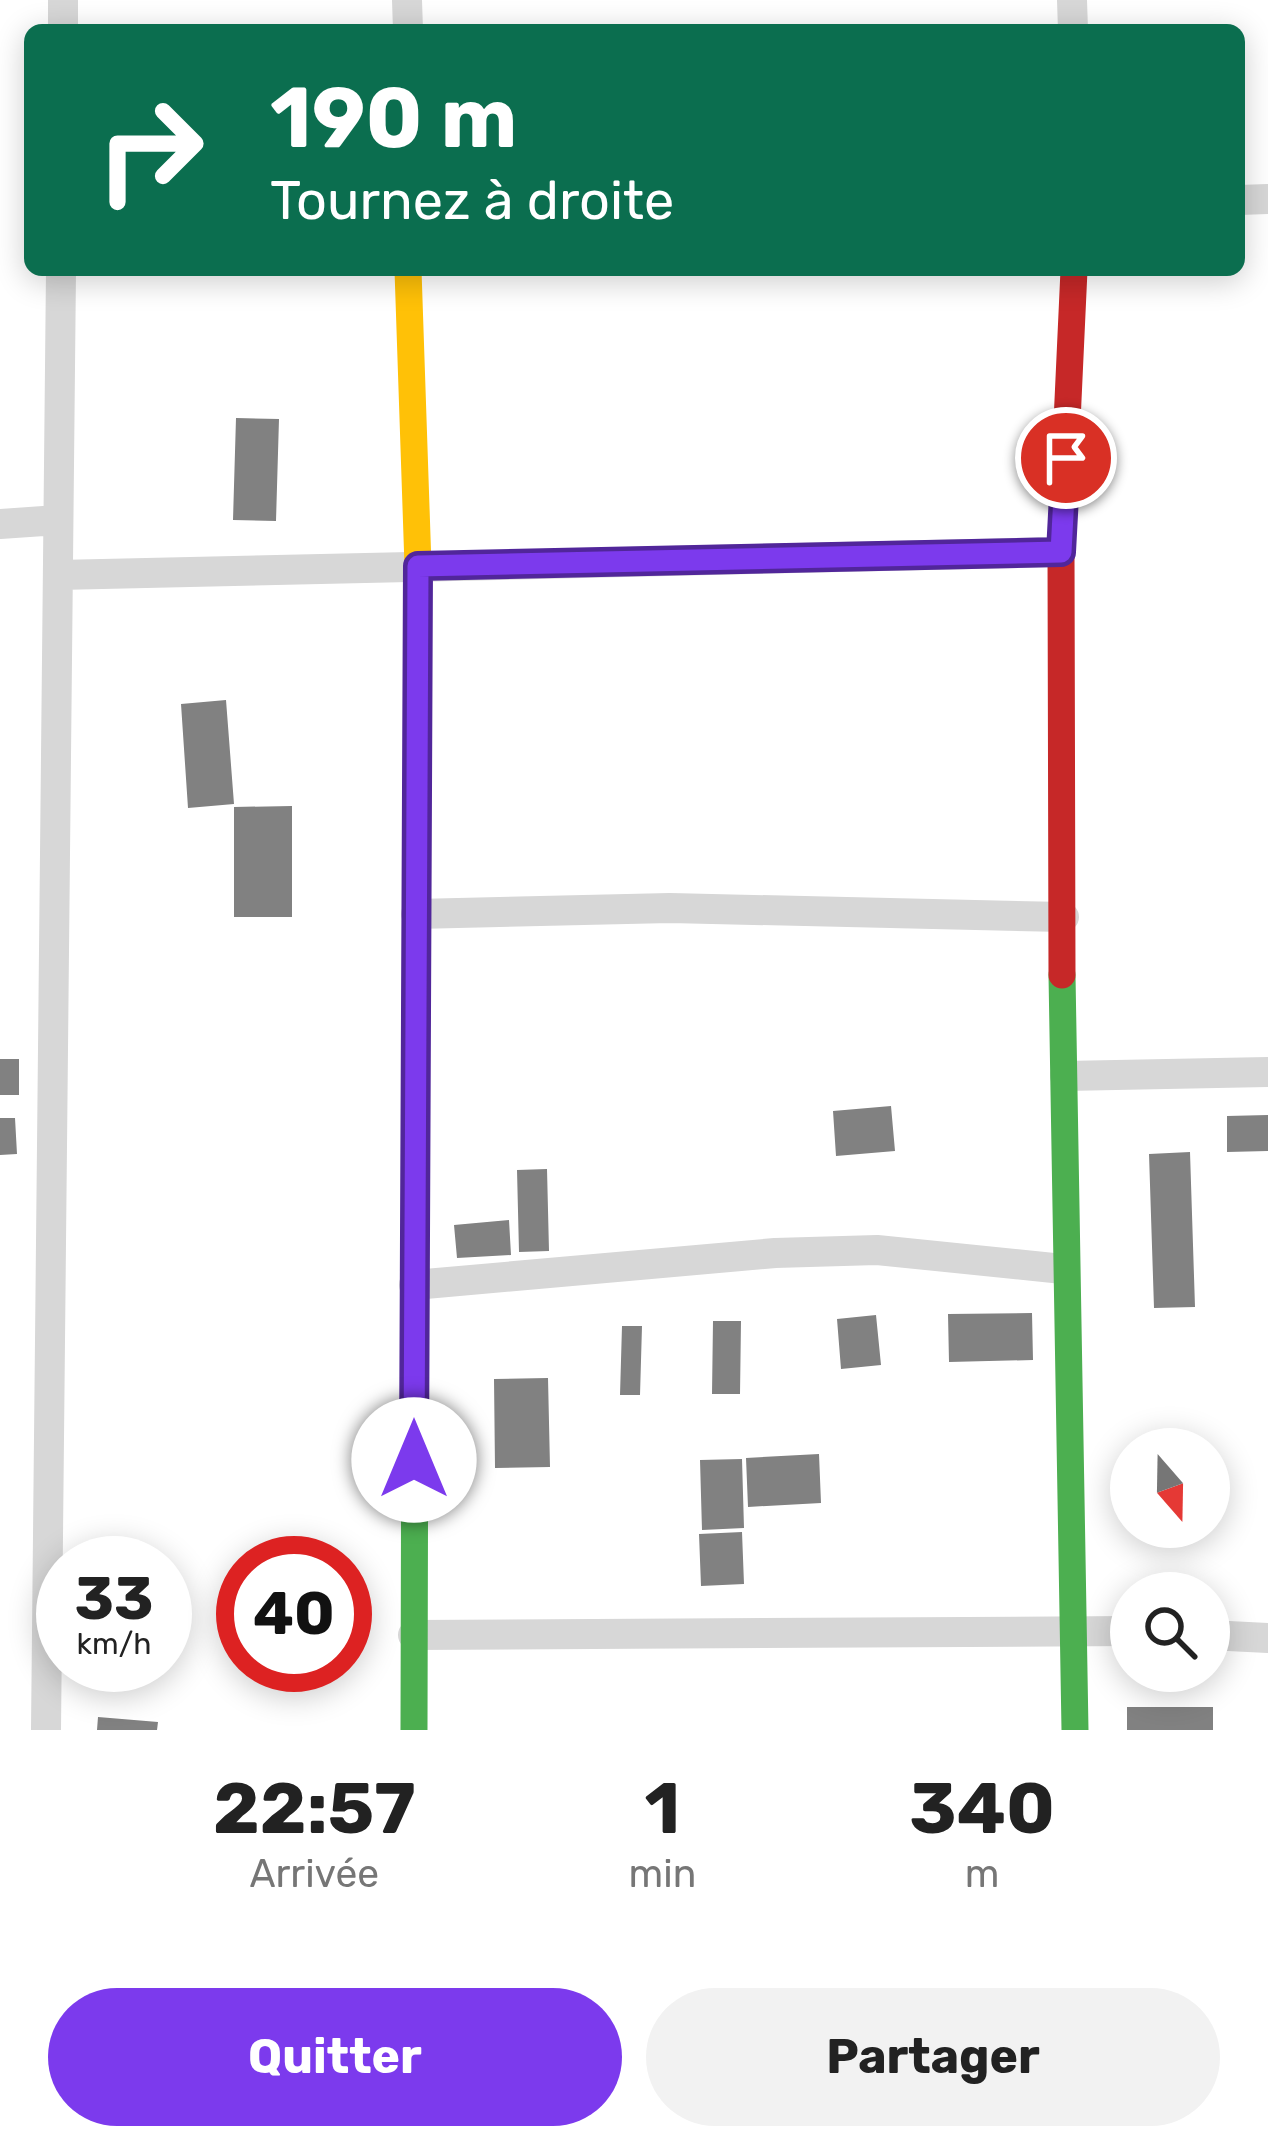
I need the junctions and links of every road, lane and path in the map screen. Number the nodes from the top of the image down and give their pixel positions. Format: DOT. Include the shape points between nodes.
graph roads {
  1 [pos="61,276"];
  2 [pos="408,276"];
  3 [pos="1074,276"];
  4 [pos="58,520"];
  5 [pos="0,524"];
  6 [pos="1061,552"];
  7 [pos="418,566"];
  8 [pos="58,575"];
  9 [pos="416,914"];
  10 [pos="1064,916"];
  11 [pos="1268,1072"];
  12 [pos="1065,1076"];
  13 [pos="1063,1269"];
  14 [pos="414,1285"];
  15 [pos="1075,1628"];
  16 [pos="1110,1630"];
  17 [pos="413,1635"];
  18 [pos="1230,1636"];
  19 [pos="1268,1638"];
  20 [pos="46,1730"];
  21 [pos="414,1730"];
  22 [pos="1075,1730"];
  1 -- 4 [label="street"];
  2 -- 7 [label="street"];
  3 -- 6 [label="street"];
  4 -- 5 [label="street"];
  4 -- 8 [label="street"];
  6 -- 7 [label="street"];
  6 -- 10 [label="street"];
  7 -- 8 [label="street"];
  7 -- 9 [label="street"];
  8 -- 20 [label="street"];
  9 -- 10 [label="street" via="670,908"];
  9 -- 14 [label="street"];
  10 -- 12 [label="street"];
  11 -- 12 [label="street"];
  12 -- 13 [label="street"];
  13 -- 14 [label="street" via="877,1250"];
  13 -- 15 [label="street"];
  14 -- 17 [label="street"];
  15 -- 16 [label="street"];
  15 -- 17 [label="street"];
  15 -- 22 [label="street"];
  17 -- 21 [label="street"];
  18 -- 19 [label="street"];
}
